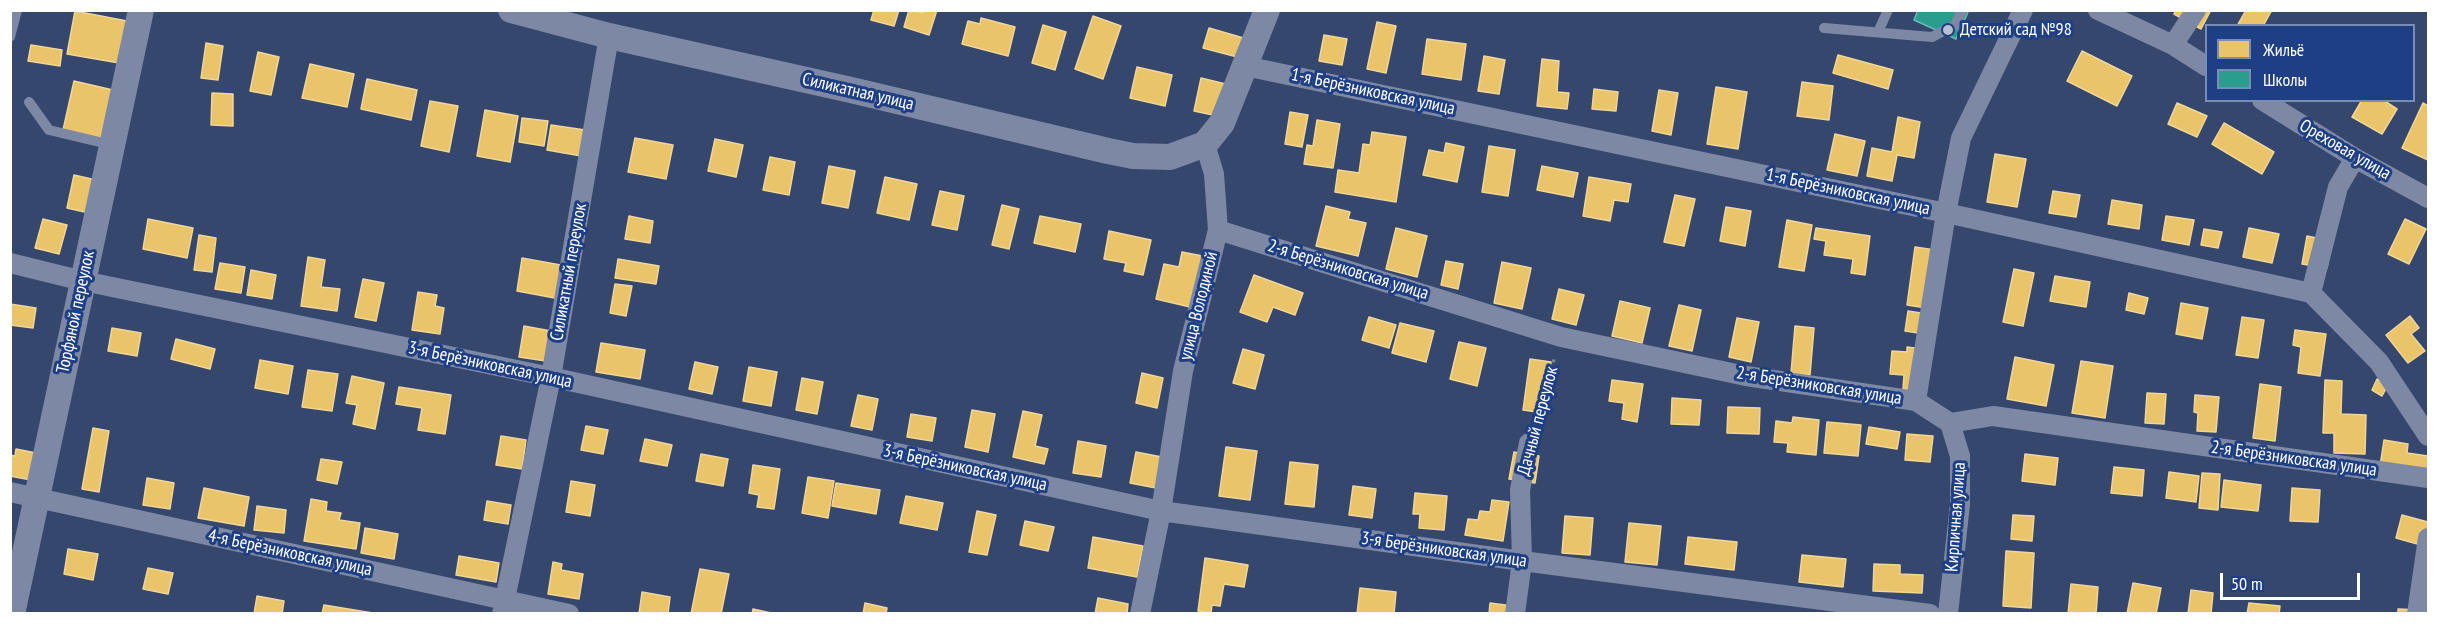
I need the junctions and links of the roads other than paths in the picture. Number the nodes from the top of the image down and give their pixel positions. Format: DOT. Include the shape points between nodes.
graph roads {
  1 [pos="17,10"];
  2 [pos="141,10"];
  3 [pos="511,10"];
  4 [pos="1267,10"];
  5 [pos="1888,10"];
  6 [pos="1962,10"];
  7 [pos="2024,10"];
  8 [pos="2098,10"];
  9 [pos="2196,10"];
  10 [pos="1824,28"];
  11 [pos="1878,32"];
  12 [pos="609,36"];
  13 [pos="10,37"];
  14 [pos="2173,45"];
  15 [pos="2205,65"];
  16 [pos="1245,66"];
  17 [pos="29,102"];
  18 [pos="2265,102"];
  19 [pos="1204,144"];
  20 [pos="112,145"];
  21 [pos="2355,158"];
  22 [pos="2428,198"];
  23 [pos="1946,213"];
  24 [pos="1218,230"];
  25 [pos="10,263"];
  26 [pos="83,281"];
  27 [pos="2311,293"];
  28 [pos="551,377"];
  29 [pos="1916,401"];
  30 [pos="1950,423"];
  31 [pos="2428,436"];
  32 [pos="1529,443"];
  33 [pos="2428,478"];
  34 [pos="10,492"];
  35 [pos="37,498"];
  36 [pos="1161,511"];
  37 [pos="2428,538"];
  38 [pos="1522,561"];
  39 [pos="504,607"];
  40 [pos="12,614"];
  41 [pos="569,614"];
  42 [pos="1140,614"];
  43 [pos="1515,614"];
  44 [pos="1930,614"];
  45 [pos="1948,614"];
  46 [pos="2417,614"];
  1 -- 13 [label="lane"];
  2 -- 20 [label="street, Торфяной переулок"];
  3 -- 12 [label="street, Силикатная улица"];
  4 -- 16 [label="street"];
  5 -- 11 [label="lane"];
  6 -- 11 [label="lane" via="1955,25 1932,37"];
  7 -- 23 [label="street" via="1962,138"];
  8 -- 14 [label="street"];
  9 -- 14 [label="street"];
  10 -- 11 [label="lane"];
  12 -- 19 [label="street, Силикатная улица" via="1133,156 1170,157"];
  12 -- 28 [label="street, Силикатный переулок"];
  14 -- 15 [label="street"];
  16 -- 19 [label="street" via="1222,123"];
  16 -- 23 [label="street, 1-я Берёзниковская улица"];
  17 -- 20 [label="lane" via="49,130"];
  18 -- 21 [label="street, Ореховая улица"];
  19 -- 24 [label="street, улица Володиной" via="1214,174"];
  20 -- 26 [label="street, Торфяной переулок"];
  21 -- 22 [label="street, Ореховая улица"];
  21 -- 27 [label="street" via="2338,187"];
  23 -- 27 [label="street, 1-я Берёзниковская улица"];
  23 -- 29 [label="street"];
  24 -- 29 [label="street, 2-я Берёзниковская улица" via="1561,337 1746,376"];
  24 -- 36 [label="street, улица Володиной" via="1183,371"];
  25 -- 26 [label="street, 3-я Берёзниковская улица"];
  26 -- 28 [label="street, 3-я Берёзниковская улица"];
  26 -- 35 [label="street, Торфяной переулок"];
  27 -- 31 [label="street" via="2379,362"];
  28 -- 36 [label="street, 3-я Берёзниковская улица"];
  28 -- 39 [label="street, Силикатный переулок"];
  29 -- 30 [label="street, 2-я Берёзниковская улица"];
  30 -- 33 [label="street, 2-я Берёзниковская улица" via="1993,416"];
  30 -- 45 [label="street, Кирпичная улица" via="1960,456 1960,504"];
  32 -- 38 [label="street, Дачный переулок" via="1520,490"];
  34 -- 35 [label="street, 4-я Берёзниковская улица"];
  35 -- 39 [label="street, 4-я Берёзниковская улица"];
  35 -- 40 [label="street, Торфяной переулок"];
  36 -- 38 [label="street, 3-я Берёзниковская улица"];
  36 -- 42 [label="street, улица Володиной"];
  37 -- 46 [label="street"];
  38 -- 43 [label="street, Дачный переулок"];
  38 -- 44 [label="street, 3-я Берёзниковская улица"];
  39 -- 41 [label="street, 4-я Берёзниковская улица"];
}
